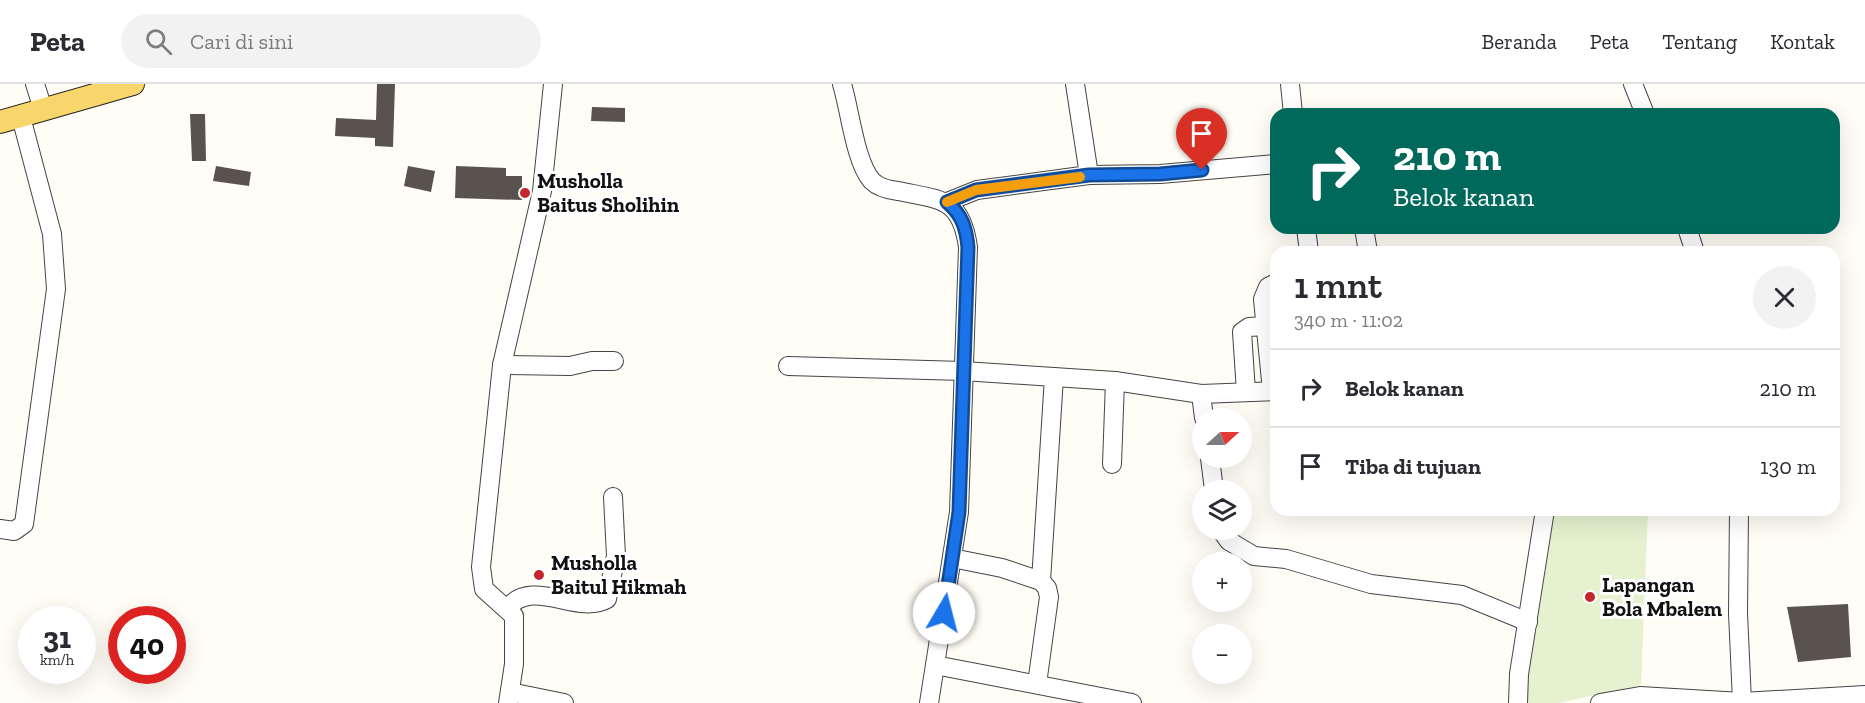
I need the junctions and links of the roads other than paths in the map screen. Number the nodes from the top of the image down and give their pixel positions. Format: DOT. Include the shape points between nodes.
graph roads {
  1 [pos="35,84"];
  2 [pos="132,84"];
  3 [pos="553,84"];
  4 [pos="842,84"];
  5 [pos="1075,84"];
  6 [pos="1290,84"];
  7 [pos="1633,84"];
  8 [pos="1292,108"];
  9 [pos="1643,108"];
  10 [pos="43,109"];
  11 [pos="10,119"];
  12 [pos="1270,165"];
  13 [pos="1089,175"];
  14 [pos="947,202"];
  15 [pos="1270,286"];
  16 [pos="1265,326"];
  17 [pos="614,361"];
  18 [pos="1270,362"];
  19 [pos="502,365"];
  20 [pos="788,366"];
  21 [pos="963,371"];
  22 [pos="1054,377"];
  23 [pos="1115,381"];
  24 [pos="1270,391"];
  25 [pos="1246,392"];
  26 [pos="1201,394"];
  27 [pos="1203,408"];
  28 [pos="1112,464"];
  29 [pos="613,497"];
  30 [pos="1544,516"];
  31 [pos="1739,516"];
  32 [pos="0,529"];
  33 [pos="1228,540"];
  34 [pos="952,558"];
  35 [pos="1041,581"];
  36 [pos="507,609"];
  37 [pos="1527,622"];
  38 [pos="934,665"];
  39 [pos="1037,684"];
  40 [pos="1865,695"];
  41 [pos="509,697"];
  42 [pos="1834,700"];
  43 [pos="1111,701"];
  44 [pos="1742,702"];
  45 [pos="564,703"];
  46 [pos="929,703"];
  47 [pos="1132,703"];
  48 [pos="1518,703"];
  49 [pos="1600,703"];
  1 -- 10 [label="street"];
  2 -- 10 [label="main road"];
  3 -- 19 [label="street" via="542,191"];
  4 -- 14 [label="street" via="863,167 874,183 888,190"];
  5 -- 13 [label="street"];
  6 -- 8 [label="street"];
  7 -- 9 [label="street"];
  10 -- 11 [label="main road"];
  11 -- 32 [label="street" via="52,234 56,289 24,524 14,531"];
  12 -- 13 [label="street" via="1160,174"];
  13 -- 14 [label="street" via="976,190"];
  14 -- 21 [label="street" via="960,214 968,247"];
  15 -- 16 [label="street" via="1264,292"];
  16 -- 18 [label="street"];
  16 -- 25 [label="street" via="1249,327 1242,332"];
  17 -- 19 [label="street" via="570,366"];
  19 -- 36 [label="street" via="481,567 484,589"];
  20 -- 21 [label="street"];
  21 -- 22 [label="street"];
  21 -- 34 [label="street" via="959,512"];
  22 -- 23 [label="street"];
  22 -- 35 [label="street"];
  23 -- 26 [label="street"];
  23 -- 28 [label="street"];
  24 -- 25 [label="street"];
  25 -- 26 [label="street"];
  26 -- 27 [label="street"];
  29 -- 36 [label="street" via="616,556 607,599 593,604 551,596 521,597"];
  30 -- 37 [label="street"];
  31 -- 44 [label="street"];
  33 -- 37 [label="street" via="1254,556 1286,559 1371,584 1462,595"];
  34 -- 35 [label="street"];
  34 -- 38 [label="street"];
  35 -- 39 [label="street" via="1049,597"];
  36 -- 41 [label="street" via="514,616 516,629"];
  37 -- 48 [label="street"];
  38 -- 39 [label="street"];
  38 -- 46 [label="street"];
  39 -- 43 [label="street"];
  40 -- 42 [label="street"];
  41 -- 45 [label="street"];
  42 -- 44 [label="street"];
  43 -- 47 [label="street"];
  44 -- 49 [label="street" via="1658,696"];
}
